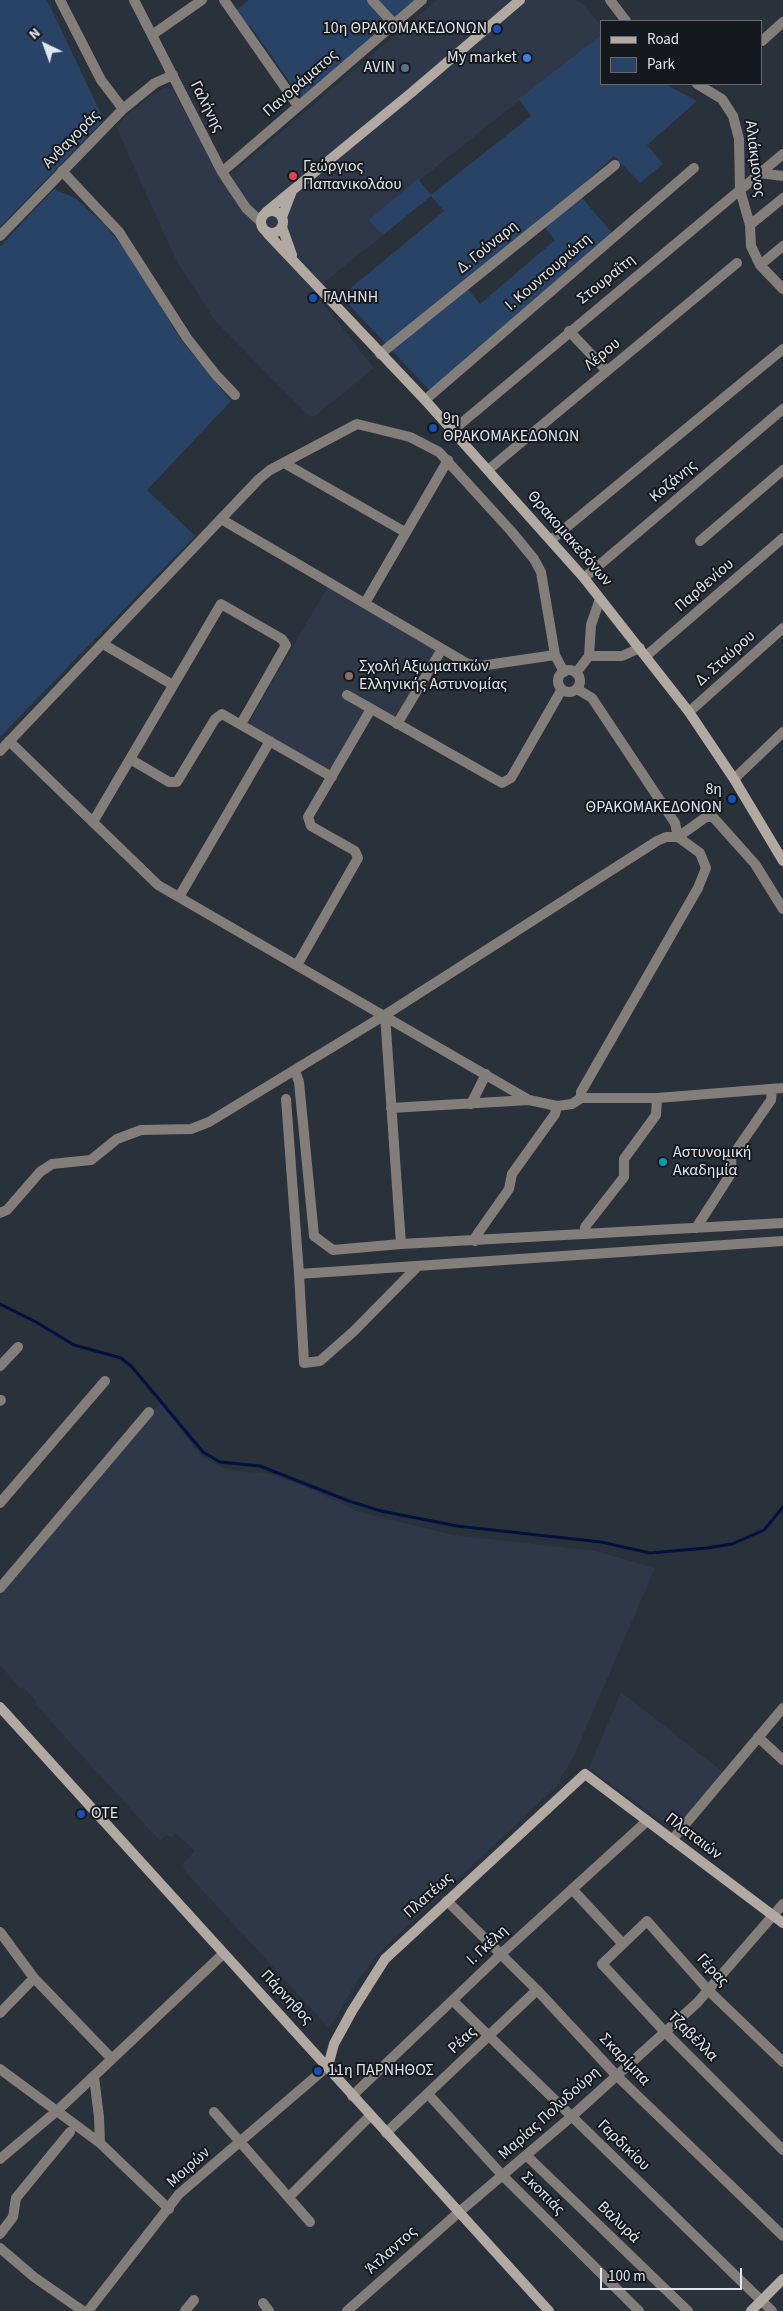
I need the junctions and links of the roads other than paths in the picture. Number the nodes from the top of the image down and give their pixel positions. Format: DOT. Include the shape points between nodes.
graph roads {
  1 [pos="60,0"];
  2 [pos="134,0"];
  3 [pos="202,0"];
  4 [pos="224,0"];
  5 [pos="372,0"];
  6 [pos="422,0"];
  7 [pos="520,0"];
  8 [pos="610,0"];
  9 [pos="625,20"];
  10 [pos="783,22"];
  11 [pos="394,24"];
  12 [pos="152,35"];
  13 [pos="763,40"];
  14 [pos="173,74"];
  15 [pos="706,86"];
  16 [pos="298,106"];
  17 [pos="123,109"];
  18 [pos="783,154"];
  19 [pos="615,165"];
  20 [pos="694,168"];
  21 [pos="62,171"];
  22 [pos="222,172"];
  23 [pos="760,173"];
  24 [pos="783,176"];
  25 [pos="292,190"];
  26 [pos="740,190"];
  27 [pos="783,198"];
  28 [pos="263,217"];
  29 [pos="282,222"];
  30 [pos="750,225"];
  31 [pos="267,233"];
  32 [pos="0,236"];
  33 [pos="783,246"];
  34 [pos="737,263"];
  35 [pos="298,264"];
  36 [pos="760,265"];
  37 [pos="783,289"];
  38 [pos="569,331"];
  39 [pos="783,350"];
  40 [pos="380,354"];
  41 [pos="606,371"];
  42 [pos="235,394"];
  43 [pos="424,400"];
  44 [pos="783,409"];
  45 [pos="452,431"];
  46 [pos="448,460"];
  47 [pos="284,463"];
  48 [pos="488,470"];
  49 [pos="783,470"];
  50 [pos="221,519"];
  51 [pos="405,532"];
  52 [pos="783,538"];
  53 [pos="551,540"];
  54 [pos="700,541"];
  55 [pos="584,578"];
  56 [pos="600,598"];
  57 [pos="365,603"];
  58 [pos="783,628"];
  59 [pos="103,644"];
  60 [pos="442,649"];
  61 [pos="643,652"];
  62 [pos="554,655"];
  63 [pos="588,656"];
  64 [pos="564,672"];
  65 [pos="576,673"];
  66 [pos="173,685"];
  67 [pos="577,689"];
  68 [pos="562,690"];
  69 [pos="347,695"];
  70 [pos="371,709"];
  71 [pos="689,712"];
  72 [pos="241,724"];
  73 [pos="397,724"];
  74 [pos="783,732"];
  75 [pos="10,741"];
  76 [pos="270,741"];
  77 [pos="0,751"];
  78 [pos="130,759"];
  79 [pos="332,777"];
  80 [pos="734,779"];
  81 [pos="93,822"];
  82 [pos="678,837"];
  83 [pos="783,861"];
  84 [pos="179,897"];
  85 [pos="783,908"];
  86 [pos="297,965"];
  87 [pos="385,1015"];
  88 [pos="295,1071"];
  89 [pos="486,1074"];
  90 [pos="783,1088"];
  91 [pos="772,1089"];
  92 [pos="581,1098"];
  93 [pos="656,1098"];
  94 [pos="286,1099"];
  95 [pos="529,1100"];
  96 [pos="470,1104"];
  97 [pos="557,1106"];
  98 [pos="391,1108"];
  99 [pos="0,1213"];
  100 [pos="783,1224"];
  101 [pos="696,1228"];
  102 [pos="585,1233"];
  103 [pos="783,1240"];
  104 [pos="475,1241"];
  105 [pos="401,1244"];
  106 [pos="418,1266"];
  107 [pos="299,1274"];
  108 [pos="18,1347"];
  109 [pos="0,1366"];
  110 [pos="106,1381"];
  111 [pos="149,1412"];
  112 [pos="0,1503"];
  113 [pos="0,1588"];
  114 [pos="0,1706"];
  115 [pos="783,1708"];
  116 [pos="758,1737"];
  117 [pos="783,1760"];
  118 [pos="584,1774"];
  119 [pos="647,1821"];
  120 [pos="672,1840"];
  121 [pos="572,1889"];
  122 [pos="447,1901"];
  123 [pos="783,1904"];
  124 [pos="773,1915"];
  125 [pos="783,1922"];
  126 [pos="0,1932"];
  127 [pos="622,1943"];
  128 [pos="8,1944"];
  129 [pos="0,1952"];
  130 [pos="224,1954"];
  131 [pos="501,1954"];
  132 [pos="34,1978"];
  133 [pos="537,1990"];
  134 [pos="709,1991"];
  135 [pos="452,2001"];
  136 [pos="0,2014"];
  137 [pos="665,2032"];
  138 [pos="489,2037"];
  139 [pos="111,2058"];
  140 [pos="783,2062"];
  141 [pos="328,2066"];
  142 [pos="0,2069"];
  143 [pos="616,2075"];
  144 [pos="94,2077"];
  145 [pos="428,2094"];
  146 [pos="352,2096"];
  147 [pos="58,2110"];
  148 [pos="214,2112"];
  149 [pos="370,2116"];
  150 [pos="571,2117"];
  151 [pos="70,2132"];
  152 [pos="386,2133"];
  153 [pos="240,2142"];
  154 [pos="100,2143"];
  155 [pos="783,2150"];
  156 [pos="527,2156"];
  157 [pos="0,2159"];
  158 [pos="503,2176"];
  159 [pos="289,2197"];
  160 [pos="169,2209"];
  161 [pos="458,2213"];
  162 [pos="310,2222"];
  163 [pos="0,2234"];
  164 [pos="783,2236"];
  165 [pos="0,2248"];
  166 [pos="783,2279"];
  167 [pos="194,2300"];
  168 [pos="762,2301"];
  169 [pos="83,2311"];
  170 [pos="88,2311"];
  171 [pos="185,2311"];
  172 [pos="347,2311"];
  173 [pos="549,2311"];
  174 [pos="639,2311"];
  175 [pos="688,2311"];
  176 [pos="751,2311"];
  177 [pos="772,2311"];
  1 -- 17 [label="street" via="101,80"];
  2 -- 12 [label="street, Γαλήνης"];
  3 -- 12 [label="street"];
  4 -- 16 [label="street"];
  5 -- 11 [label="street"];
  6 -- 11 [label="street, Πανοράματος"];
  7 -- 25 [label="main road"];
  8 -- 9 [label="street"];
  10 -- 13 [label="street"];
  11 -- 16 [label="street, Πανοράματος"];
  12 -- 14 [label="street, Γαλήνης"];
  14 -- 17 [label="street, Ανθαγοράς" via="155,83"];
  14 -- 22 [label="street, Γαλήνης"];
  15 -- 26 [label="street, Αλιάκμονος" via="728,106 735,122 739,139"];
  16 -- 22 [label="street, Πανοράματος"];
  17 -- 21 [label="street, Ανθαγοράς"];
  18 -- 23 [label="street, Στουραΐτη"];
  19 -- 40 [label="street, Δ. Γούναρη"];
  20 -- 43 [label="street, Ι. Κουντουριώτη"];
  21 -- 32 [label="street, Ανθαγοράς"];
  21 -- 42 [label="street" via="119,232 187,338"];
  22 -- 28 [label="street, Γαλήνης" via="246,208"];
  23 -- 24 [label="street"];
  23 -- 26 [label="street, Στουραΐτη"];
  25 -- 28 [label="main road"];
  25 -- 29 [label="main road"];
  26 -- 30 [label="street, Αλιάκμονος"];
  26 -- 38 [label="street, Στουραΐτη"];
  27 -- 30 [label="street"];
  28 -- 29 [label="main road" via="273,211"];
  28 -- 31 [label="main road, Θρακομακεδόνων" via="262,229"];
  29 -- 31 [label="main road" via="274,233"];
  29 -- 35 [label="main road, Θρακομακεδόνων" via="288,248"];
  30 -- 36 [label="street, Αλιάκμονος" via="750,246"];
  31 -- 35 [label="main road, Θρακομακεδόνων"];
  33 -- 36 [label="street"];
  34 -- 41 [label="street, Λέρου"];
  35 -- 40 [label="main road, Θρακομακεδόνων"];
  36 -- 37 [label="street, Αλιάκμονος"];
  38 -- 41 [label="street"];
  38 -- 45 [label="street, Στουραΐτη"];
  39 -- 53 [label="street"];
  40 -- 43 [label="main road, Θρακομακεδόνων"];
  41 -- 48 [label="street, Λέρου"];
  43 -- 45 [label="main road, Θρακομακεδόνων"];
  44 -- 55 [label="street, Κοζάνης"];
  45 -- 48 [label="main road, Θρακομακεδόνων"];
  46 -- 47 [label="street" via="410,437 357,424"];
  46 -- 51 [label="street"];
  46 -- 62 [label="street" via="538,565"];
  47 -- 50 [label="street" via="258,479"];
  47 -- 51 [label="street"];
  48 -- 53 [label="main road, Θρακομακεδόνων"];
  49 -- 54 [label="street"];
  50 -- 57 [label="street"];
  50 -- 59 [label="street"];
  51 -- 57 [label="street"];
  52 -- 61 [label="street, Παρθενίου"];
  53 -- 55 [label="main road, Θρακομακεδόνων"];
  55 -- 56 [label="main road, Θρακομακεδόνων"];
  56 -- 61 [label="main road, Θρακομακεδόνων"];
  56 -- 63 [label="street" via="591,625"];
  57 -- 60 [label="street"];
  58 -- 71 [label="street, Δ. Σταύρου"];
  59 -- 66 [label="street"];
  59 -- 75 [label="street"];
  60 -- 62 [label="street" via="474,666"];
  60 -- 73 [label="street"];
  61 -- 63 [label="street"];
  61 -- 71 [label="main road, Θρακομακεδόνων"];
  62 -- 64 [label="street"];
  63 -- 65 [label="street"];
  64 -- 65 [label="street"];
  64 -- 68 [label="street" via="558,680"];
  65 -- 67 [label="street" via="580,679"];
  66 -- 72 [label="street" via="221,604 243,616 282,639 286,645"];
  66 -- 78 [label="street"];
  67 -- 68 [label="street" via="571,692"];
  67 -- 82 [label="street" via="592,698 674,823"];
  68 -- 73 [label="street" via="511,778 502,783"];
  69 -- 70 [label="street"];
  70 -- 73 [label="street"];
  70 -- 79 [label="street"];
  71 -- 80 [label="main road, Θρακομακεδόνων"];
  72 -- 76 [label="street"];
  72 -- 78 [label="street" via="226,715 218,716 177,782 169,782"];
  74 -- 80 [label="street"];
  75 -- 77 [label="street"];
  75 -- 81 [label="street"];
  76 -- 79 [label="street"];
  76 -- 84 [label="street"];
  78 -- 81 [label="street"];
  79 -- 86 [label="street" via="308,817 309,824 355,851 358,858"];
  80 -- 83 [label="main road, Θρακομακεδόνων"];
  81 -- 84 [label="street" via="150,878"];
  82 -- 85 [label="street" via="706,817 713,817 755,864"];
  82 -- 87 [label="street" via="656,841"];
  82 -- 92 [label="street" via="700,853 706,868 698,888 581,1092"];
  84 -- 86 [label="street"];
  86 -- 87 [label="street"];
  87 -- 88 [label="street"];
  87 -- 89 [label="street"];
  87 -- 98 [label="street"];
  88 -- 99 [label="street" via="209,1122 191,1129 141,1130 117,1139 91,1160 45,1167 7,1210"];
  88 -- 105 [label="street" via="299,1082 314,1236 333,1250"];
  89 -- 95 [label="street"];
  89 -- 96 [label="street"];
  90 -- 91 [label="street"];
  91 -- 93 [label="street"];
  91 -- 101 [label="street" via="771,1100 731,1158 732,1172"];
  92 -- 93 [label="street"];
  92 -- 97 [label="street" via="572,1104"];
  93 -- 102 [label="street" via="656,1115 624,1159 624,1177 585,1227"];
  94 -- 107 [label="street"];
  95 -- 96 [label="street"];
  95 -- 97 [label="street"];
  96 -- 98 [label="street"];
  97 -- 104 [label="street" via="555,1114 512,1174 509,1189"];
  98 -- 105 [label="street"];
  100 -- 101 [label="street"];
  101 -- 102 [label="street"];
  102 -- 104 [label="street"];
  103 -- 106 [label="street"];
  104 -- 105 [label="street"];
  106 -- 107 [label="street"];
  106 -- 107 [label="street" via="320,1361 304,1363"];
  108 -- 109 [label="street"];
  110 -- 112 [label="street"];
  111 -- 113 [label="street"];
  114 -- 130 [label="main road, Πάρνηθος"];
  115 -- 116 [label="street"];
  116 -- 117 [label="street"];
  116 -- 120 [label="street"];
  118 -- 119 [label="main road, Πλαταιών"];
  118 -- 122 [label="main road, Πλατέως"];
  119 -- 120 [label="main road, Πλαταιών"];
  119 -- 121 [label="street, Ι. Γκέλη"];
  120 -- 124 [label="main road, Πλαταιών"];
  121 -- 127 [label="street"];
  121 -- 131 [label="street, Ι. Γκέλη"];
  122 -- 131 [label="street, Σκαρίμπα"];
  122 -- 141 [label="main road, Πλατέως" via="379,1967 336,2039"];
  123 -- 124 [label="street, Μαρίας Πολυδούρη"];
  124 -- 125 [label="main road, Πλαταιών"];
  124 -- 134 [label="street, Μαρίας Πολυδούρη"];
  126 -- 128 [label="street"];
  127 -- 134 [label="street, Γέρας" via="647,1921"];
  127 -- 137 [label="street, Τζαβέλλα" via="602,1964"];
  128 -- 129 [label="street"];
  128 -- 132 [label="street"];
  130 -- 139 [label="street"];
  130 -- 141 [label="main road, Πάρνηθος"];
  131 -- 133 [label="street, Σκαρίμπα"];
  131 -- 135 [label="street, Ι. Γκέλη"];
  132 -- 136 [label="street"];
  132 -- 139 [label="street"];
  133 -- 138 [label="street, Ρέας"];
  133 -- 143 [label="street, Σκαρίμπα"];
  134 -- 137 [label="street, Μαρίας Πολυδούρη"];
  134 -- 140 [label="street, Γέρας"];
  135 -- 138 [label="street, Γαρδικίου"];
  135 -- 146 [label="street, Ι. Γκέλη"];
  137 -- 143 [label="street, Μαρίας Πολυδούρη"];
  137 -- 155 [label="street, Τζαβέλλα"];
  138 -- 145 [label="street, Ρέας"];
  138 -- 150 [label="street, Γαρδικίου"];
  139 -- 144 [label="street"];
  141 -- 146 [label="main road, Πάρνηθος"];
  141 -- 153 [label="street, Μοιρών"];
  142 -- 147 [label="street"];
  143 -- 150 [label="street, Μαρίας Πολυδούρη"];
  143 -- 164 [label="street, Σκαρίμπα"];
  144 -- 147 [label="street"];
  144 -- 154 [label="street"];
  145 -- 152 [label="street, Ρέας"];
  145 -- 158 [label="street, Σκοπιάς"];
  146 -- 149 [label="main road, Πάρνηθος"];
  147 -- 154 [label="street"];
  147 -- 157 [label="street"];
  148 -- 153 [label="street"];
  149 -- 152 [label="main road, Πάρνηθος"];
  149 -- 159 [label="street"];
  150 -- 156 [label="street, Μαρίας Πολυδούρη"];
  150 -- 168 [label="street, Γαρδικίου"];
  151 -- 163 [label="street" via="16,2198 13,2217"];
  152 -- 161 [label="main road, Πάρνηθος"];
  153 -- 159 [label="street"];
  153 -- 160 [label="street, Μοιρών" via="179,2194"];
  154 -- 160 [label="street"];
  156 -- 158 [label="street, Μαρίας Πολυδούρη"];
  156 -- 175 [label="street, Βαλυρά"];
  158 -- 161 [label="street, Μαρίας Πολυδούρη"];
  158 -- 174 [label="street, Σκοπιάς"];
  159 -- 162 [label="street"];
  160 -- 170 [label="street, Μοιρών"];
  161 -- 172 [label="street, Άτλαντος"];
  161 -- 173 [label="main road, Πάρνηθος"];
  165 -- 169 [label="street"];
  166 -- 168 [label="main road"];
  167 -- 171 [label="street"];
  168 -- 176 [label="main road"];
  168 -- 177 [label="street, Γαρδικίου"];
}
